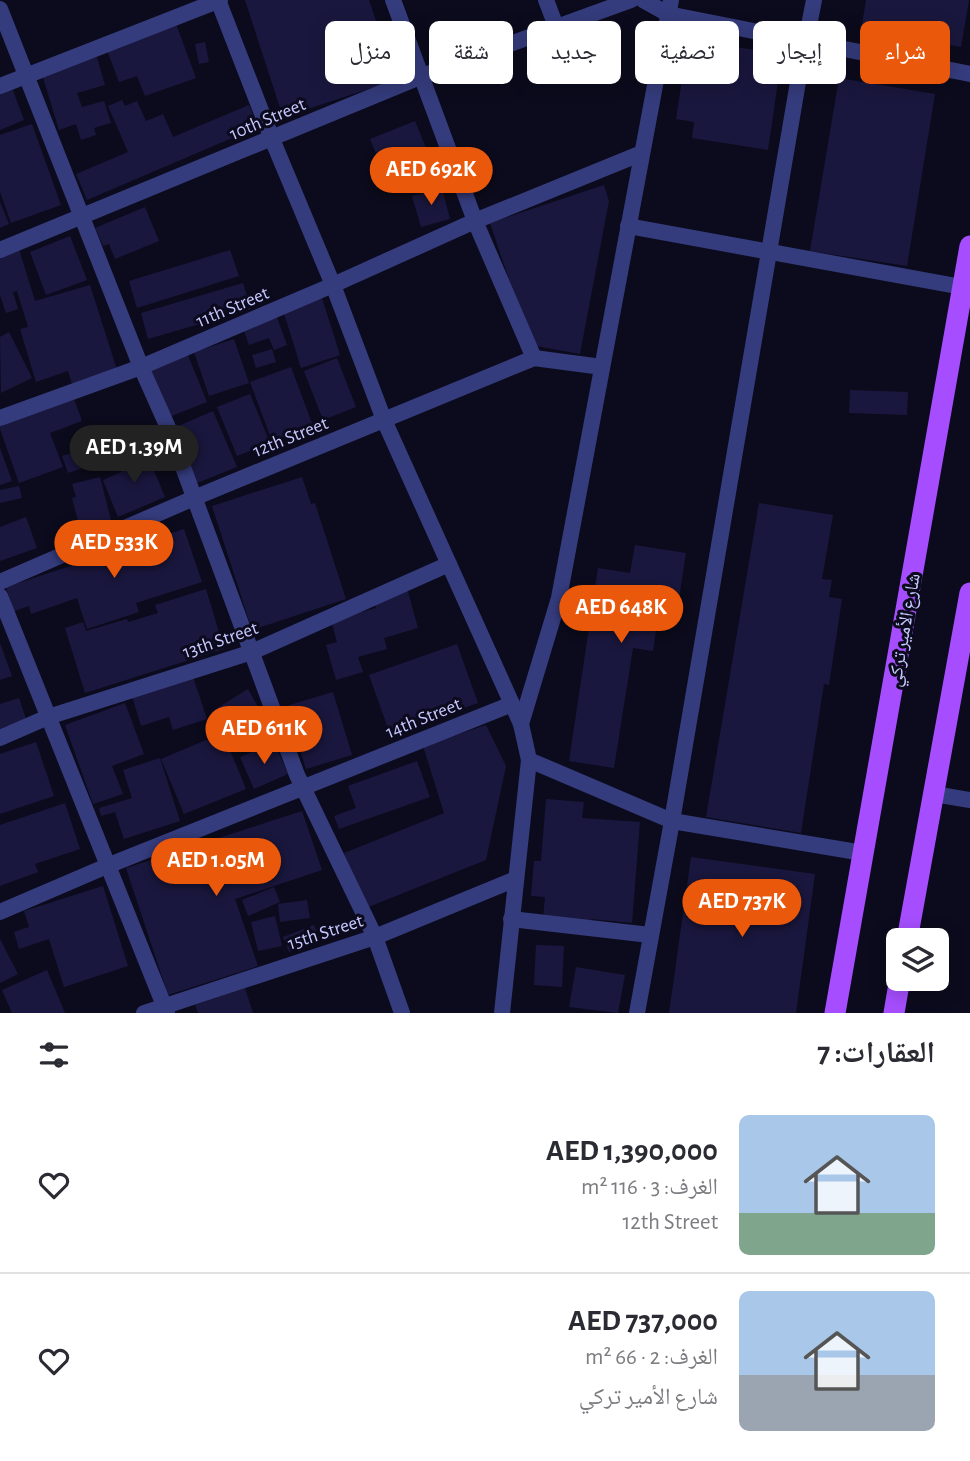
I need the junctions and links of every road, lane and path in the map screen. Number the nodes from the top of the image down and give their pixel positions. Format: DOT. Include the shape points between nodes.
graph roads {
  1 [pos="219,0"];
  2 [pos="393,0"];
  3 [pos="546,0"];
  4 [pos="631,0"];
  5 [pos="643,0"];
  6 [pos="814,0"];
  7 [pos="669,7"];
  8 [pos="0,9"];
  9 [pos="553,21"];
  10 [pos="577,21"];
  11 [pos="810,21"];
  12 [pos="753,28"];
  13 [pos="527,39"];
  14 [pos="846,50"];
  15 [pos="970,74"];
  16 [pos="27,75"];
  17 [pos="422,76"];
  18 [pos="798,84"];
  19 [pos="0,86"];
  20 [pos="272,139"];
  21 [pos="642,153"];
  22 [pos="84,217"];
  23 [pos="475,221"];
  24 [pos="628,226"];
  25 [pos="970,246"];
  26 [pos="0,250"];
  27 [pos="768,251"];
  28 [pos="333,285"];
  29 [pos="962,287"];
  30 [pos="534,358"];
  31 [pos="141,367"];
  32 [pos="602,367"];
  33 [pos="0,418"];
  34 [pos="384,421"];
  35 [pos="194,498"];
  36 [pos="449,564"];
  37 [pos="0,582"];
  38 [pos="970,593"];
  39 [pos="0,596"];
  40 [pos="252,652"];
  41 [pos="512,704"];
  42 [pos="48,717"];
  43 [pos="521,724"];
  44 [pos="0,738"];
  45 [pos="529,760"];
  46 [pos="303,788"];
  47 [pos="934,794"];
  48 [pos="970,800"];
  49 [pos="672,821"];
  50 [pos="863,853"];
  51 [pos="107,866"];
  52 [pos="516,879"];
  53 [pos="0,912"];
  54 [pos="510,919"];
  55 [pos="910,928"];
  56 [pos="650,935"];
  57 [pos="375,937"];
  58 [pos="898,991"];
  59 [pos="166,1009"];
  60 [pos="144,1013"];
  61 [pos="402,1013"];
  62 [pos="502,1013"];
  63 [pos="637,1013"];
  64 [pos="835,1013"];
  65 [pos="894,1013"];
  1 -- 16 [label="street"];
  1 -- 20 [label="street"];
  2 -- 17 [label="street"];
  3 -- 9 [label="street"];
  4 -- 10 [label="street, 10th Street"];
  5 -- 7 [label="street"];
  6 -- 11 [label="street"];
  7 -- 12 [label="street"];
  7 -- 21 [label="street"];
  8 -- 16 [label="street"];
  13 -- 17 [label="street, 10th Street"];
  14 -- 15 [label="street"];
  16 -- 19 [label="street"];
  16 -- 22 [label="street"];
  17 -- 20 [label="street, 10th Street"];
  17 -- 23 [label="street"];
  18 -- 27 [label="street"];
  20 -- 22 [label="street, 10th Street"];
  20 -- 28 [label="street"];
  21 -- 23 [label="street, 11th Street"];
  21 -- 24 [label="street"];
  22 -- 26 [label="street, 10th Street"];
  22 -- 31 [label="street"];
  23 -- 28 [label="street, 11th Street"];
  23 -- 30 [label="street"];
  24 -- 27 [label="street"];
  24 -- 32 [label="street"];
  25 -- 29 [label="main road, شارع الأمير تركي"];
  27 -- 29 [label="street"];
  27 -- 49 [label="street"];
  28 -- 31 [label="street, 11th Street"];
  28 -- 34 [label="street"];
  29 -- 50 [label="main road, شارع الأمير تركي"];
  30 -- 32 [label="street"];
  30 -- 34 [label="street, 12th Street"];
  31 -- 33 [label="street, 11th Street"];
  31 -- 35 [label="street"];
  32 -- 43 [label="street" via="559,598"];
  34 -- 35 [label="street, 12th Street"];
  34 -- 36 [label="street"];
  35 -- 37 [label="street, 12th Street"];
  35 -- 40 [label="street"];
  36 -- 40 [label="street, 13th Street"];
  36 -- 41 [label="street"];
  38 -- 47 [label="main road"];
  39 -- 42 [label="street"];
  40 -- 42 [label="street, 13th Street"];
  40 -- 46 [label="street"];
  41 -- 43 [label="street"];
  41 -- 46 [label="street, 14th Street"];
  42 -- 44 [label="street, 13th Street"];
  42 -- 51 [label="street"];
  43 -- 45 [label="street"];
  45 -- 49 [label="street"];
  45 -- 52 [label="street"];
  46 -- 51 [label="street, 14th Street"];
  46 -- 57 [label="street"];
  47 -- 48 [label="street"];
  47 -- 55 [label="main road"];
  49 -- 50 [label="street"];
  49 -- 56 [label="street"];
  50 -- 64 [label="main road, شارع الأمير تركي"];
  51 -- 53 [label="street, 14th Street"];
  51 -- 59 [label="street"];
  52 -- 54 [label="street"];
  52 -- 57 [label="street, 15th Street"];
  54 -- 56 [label="street"];
  54 -- 62 [label="street"];
  56 -- 63 [label="street"];
  57 -- 59 [label="street, 15th Street"];
  57 -- 61 [label="street"];
  58 -- 65 [label="main road"];
  59 -- 60 [label="street, 15th Street"];
}
